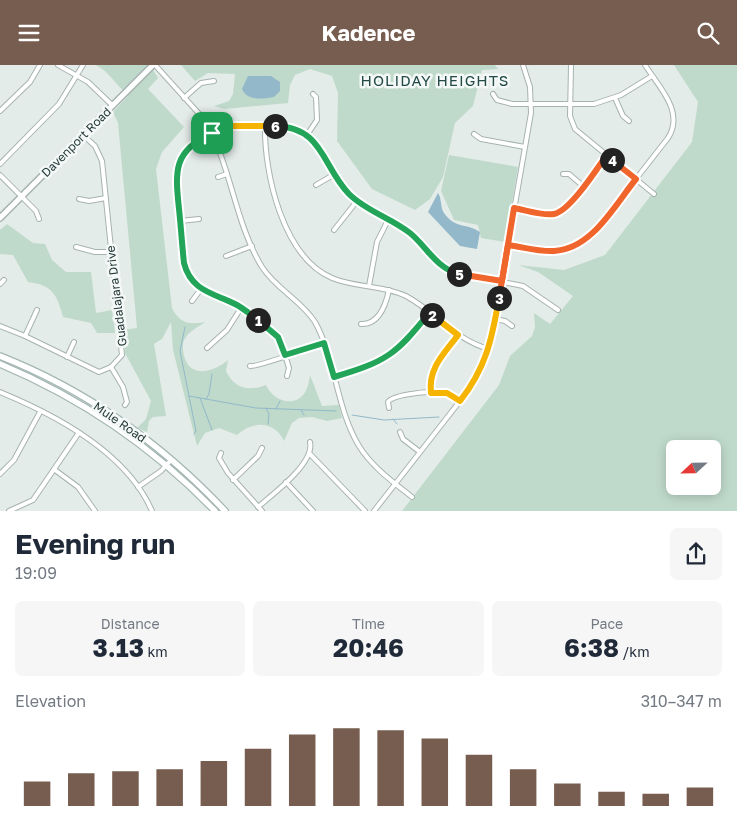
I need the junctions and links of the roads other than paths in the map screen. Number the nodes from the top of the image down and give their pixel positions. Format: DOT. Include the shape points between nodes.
graph roads {
  1 [pos="40,65"];
  2 [pos="58,65"];
  3 [pos="83,65"];
  4 [pos="154,65"];
  5 [pos="523,65"];
  6 [pos="645,65"];
  7 [pos="570,66"];
  8 [pos="77,76"];
  9 [pos="652,76"];
  10 [pos="214,81"];
  11 [pos="313,94"];
  12 [pos="493,94"];
  13 [pos="184,98"];
  14 [pos="615,98"];
  15 [pos="532,104"];
  16 [pos="112,105"];
  17 [pos="570,105"];
  18 [pos="0,111"];
  19 [pos="629,121"];
  20 [pos="265,125"];
  21 [pos="212,133"];
  22 [pos="83,135"];
  23 [pos="307,135"];
  24 [pos="474,135"];
  25 [pos="525,147"];
  26 [pos="606,156"];
  27 [pos="0,164"];
  28 [pos="227,174"];
  29 [pos="335,174"];
  30 [pos="563,174"];
  31 [pos="0,175"];
  32 [pos="218,177"];
  33 [pos="636,179"];
  34 [pos="316,185"];
  35 [pos="583,186"];
  36 [pos="654,194"];
  37 [pos="22,197"];
  38 [pos="106,198"];
  39 [pos="79,199"];
  40 [pos="357,201"];
  41 [pos="514,208"];
  42 [pos="0,219"];
  43 [pos="40,219"];
  44 [pos="199,219"];
  45 [pos="388,220"];
  46 [pos="180,221"];
  47 [pos="334,230"];
  48 [pos="508,245"];
  49 [pos="252,246"];
  50 [pos="76,247"];
  51 [pos="110,251"];
  52 [pos="226,256"];
  53 [pos="4,280"];
  54 [pos="502,281"];
  55 [pos="0,284"];
  56 [pos="368,286"];
  57 [pos="201,289"];
  58 [pos="389,290"];
  59 [pos="192,301"];
  60 [pos="241,308"];
  61 [pos="558,310"];
  62 [pos="37,311"];
  63 [pos="429,313"];
  64 [pos="495,319"];
  65 [pos="361,324"];
  66 [pos="0,326"];
  67 [pos="512,326"];
  68 [pos="458,335"];
  69 [pos="26,336"];
  70 [pos="74,342"];
  71 [pos="324,343"];
  72 [pos="207,348"];
  73 [pos="489,349"];
  74 [pos="285,355"];
  75 [pos="0,356"];
  76 [pos="67,357"];
  77 [pos="0,364"];
  78 [pos="250,366"];
  79 [pos="111,367"];
  80 [pos="287,376"];
  81 [pos="334,377"];
  82 [pos="0,392"];
  83 [pos="431,393"];
  84 [pos="460,401"];
  85 [pos="125,405"];
  86 [pos="389,407"];
  87 [pos="40,412"];
  88 [pos="400,432"];
  89 [pos="78,434"];
  90 [pos="310,442"];
  91 [pos="262,448"];
  92 [pos="420,452"];
  93 [pos="221,453"];
  94 [pos="310,454"];
  95 [pos="170,460"];
  96 [pos="166,466"];
  97 [pos="55,470"];
  98 [pos="0,474"];
  99 [pos="233,480"];
  100 [pos="286,482"];
  101 [pos="395,484"];
  102 [pos="138,487"];
  103 [pos="412,497"];
  104 [pos="258,507"];
  105 [pos="9,511"];
  106 [pos="95,511"];
  107 [pos="152,511"];
  108 [pos="215,511"];
  109 [pos="226,511"];
  110 [pos="262,511"];
  111 [pos="313,511"];
  112 [pos="364,511"];
  113 [pos="374,511"];
  1 -- 18 [label="street" via="30,82"];
  2 -- 8 [label="street"];
  3 -- 8 [label="street"];
  4 -- 13 [label="street"];
  4 -- 16 [label="street, Davenport Road"];
  5 -- 15 [label="street"];
  6 -- 9 [label="street"];
  7 -- 17 [label="street"];
  8 -- 16 [label="street" via="92,85"];
  8 -- 27 [label="street" via="57,107"];
  9 -- 14 [label="street"];
  9 -- 33 [label="street" via="672,108 674,123 668,138"];
  10 -- 13 [label="street" via="202,83"];
  11 -- 23 [label="street" via="318,116"];
  12 -- 15 [label="street" via="497,100 507,103"];
  13 -- 21 [label="street"];
  14 -- 17 [label="street" via="594,104"];
  14 -- 19 [label="street" via="623,117"];
  15 -- 17 [label="street"];
  15 -- 25 [label="street"];
  16 -- 22 [label="street, Davenport Road"];
  17 -- 26 [label="street" via="570,119 577,132"];
  20 -- 21 [label="street" via="233,126"];
  20 -- 23 [label="street" via="290,127"];
  20 -- 56 [label="street" via="269,175 288,232 298,249 309,263 326,275"];
  21 -- 28 [label="street"];
  21 -- 46 [label="street" via="191,146 178,164 176,179"];
  22 -- 37 [label="street, Davenport Road"];
  22 -- 38 [label="street, Guadalajara Drive" via="99,152"];
  23 -- 29 [label="street" via="318,145"];
  24 -- 25 [label="street" via="479,139"];
  25 -- 41 [label="street"];
  26 -- 33 [label="street"];
  26 -- 35 [label="street"];
  28 -- 32 [label="street"];
  28 -- 49 [label="street"];
  29 -- 34 [label="street"];
  29 -- 40 [label="street"];
  30 -- 35 [label="street" via="569,174"];
  31 -- 37 [label="street"];
  33 -- 36 [label="street"];
  33 -- 48 [label="street" via="596,230 579,244 551,251"];
  35 -- 41 [label="street" via="557,213"];
  37 -- 42 [label="street, Davenport Road"];
  37 -- 43 [label="street"];
  38 -- 39 [label="street"];
  38 -- 51 [label="street, Guadalajara Drive"];
  40 -- 45 [label="street"];
  40 -- 47 [label="street"];
  41 -- 48 [label="street"];
  44 -- 46 [label="street"];
  45 -- 54 [label="street" via="409,232 445,269"];
  45 -- 56 [label="street" via="377,242"];
  46 -- 57 [label="street" via="185,268 190,279"];
  48 -- 54 [label="street"];
  49 -- 52 [label="street"];
  49 -- 71 [label="street" via="271,278 312,317"];
  50 -- 51 [label="street" via="95,252"];
  51 -- 79 [label="street, Guadalajara Drive" via="122,350 119,360"];
  53 -- 55 [label="street"];
  54 -- 61 [label="street" via="530,289"];
  54 -- 64 [label="street"];
  56 -- 58 [label="street"];
  57 -- 59 [label="street"];
  57 -- 60 [label="street"];
  58 -- 63 [label="street" via="408,298"];
  58 -- 65 [label="street" via="380,314"];
  60 -- 72 [label="street" via="227,330"];
  60 -- 74 [label="street" via="278,337"];
  62 -- 69 [label="street"];
  63 -- 68 [label="street"];
  63 -- 81 [label="street" via="390,356"];
  64 -- 67 [label="street"];
  64 -- 73 [label="street"];
  66 -- 69 [label="street"];
  68 -- 73 [label="street"];
  68 -- 83 [label="street" via="433,369"];
  69 -- 76 [label="street"];
  70 -- 76 [label="street"];
  71 -- 74 [label="street"];
  71 -- 81 [label="street"];
  73 -- 84 [label="street" via="478,376"];
  74 -- 78 [label="street" via="256,367"];
  74 -- 80 [label="street" via="289,370"];
  75 -- 95 [label="main road, Mule Road" via="74,391 124,422"];
  76 -- 79 [label="street" via="92,370 105,371"];
  77 -- 96 [label="main road, Mule Road" via="31,377 95,413"];
  79 -- 85 [label="street" via="126,392"];
  81 -- 101 [label="street" via="349,426 359,446"];
  82 -- 87 [label="street"];
  83 -- 84 [label="street" via="447,393"];
  83 -- 86 [label="street" via="393,397 388,402"];
  84 -- 92 [label="street"];
  87 -- 89 [label="street"];
  87 -- 98 [label="street" via="14,460"];
  88 -- 92 [label="street"];
  89 -- 97 [label="street"];
  89 -- 102 [label="street" via="110,455"];
  90 -- 94 [label="street"];
  91 -- 99 [label="street"];
  92 -- 101 [label="street"];
  93 -- 99 [label="street" via="221,464"];
  94 -- 100 [label="street"];
  94 -- 112 [label="street"];
  95 -- 96 [label="street"];
  95 -- 109 [label="main road, Mule Road"];
  96 -- 102 [label="street"];
  96 -- 108 [label="main road, Mule Road"];
  97 -- 105 [label="street" via="33,500"];
  97 -- 106 [label="street" via="78,487"];
  99 -- 104 [label="street"];
  100 -- 104 [label="street"];
  100 -- 111 [label="street"];
  101 -- 103 [label="street"];
  101 -- 113 [label="street"];
  102 -- 107 [label="street"];
  104 -- 110 [label="street"];
}
